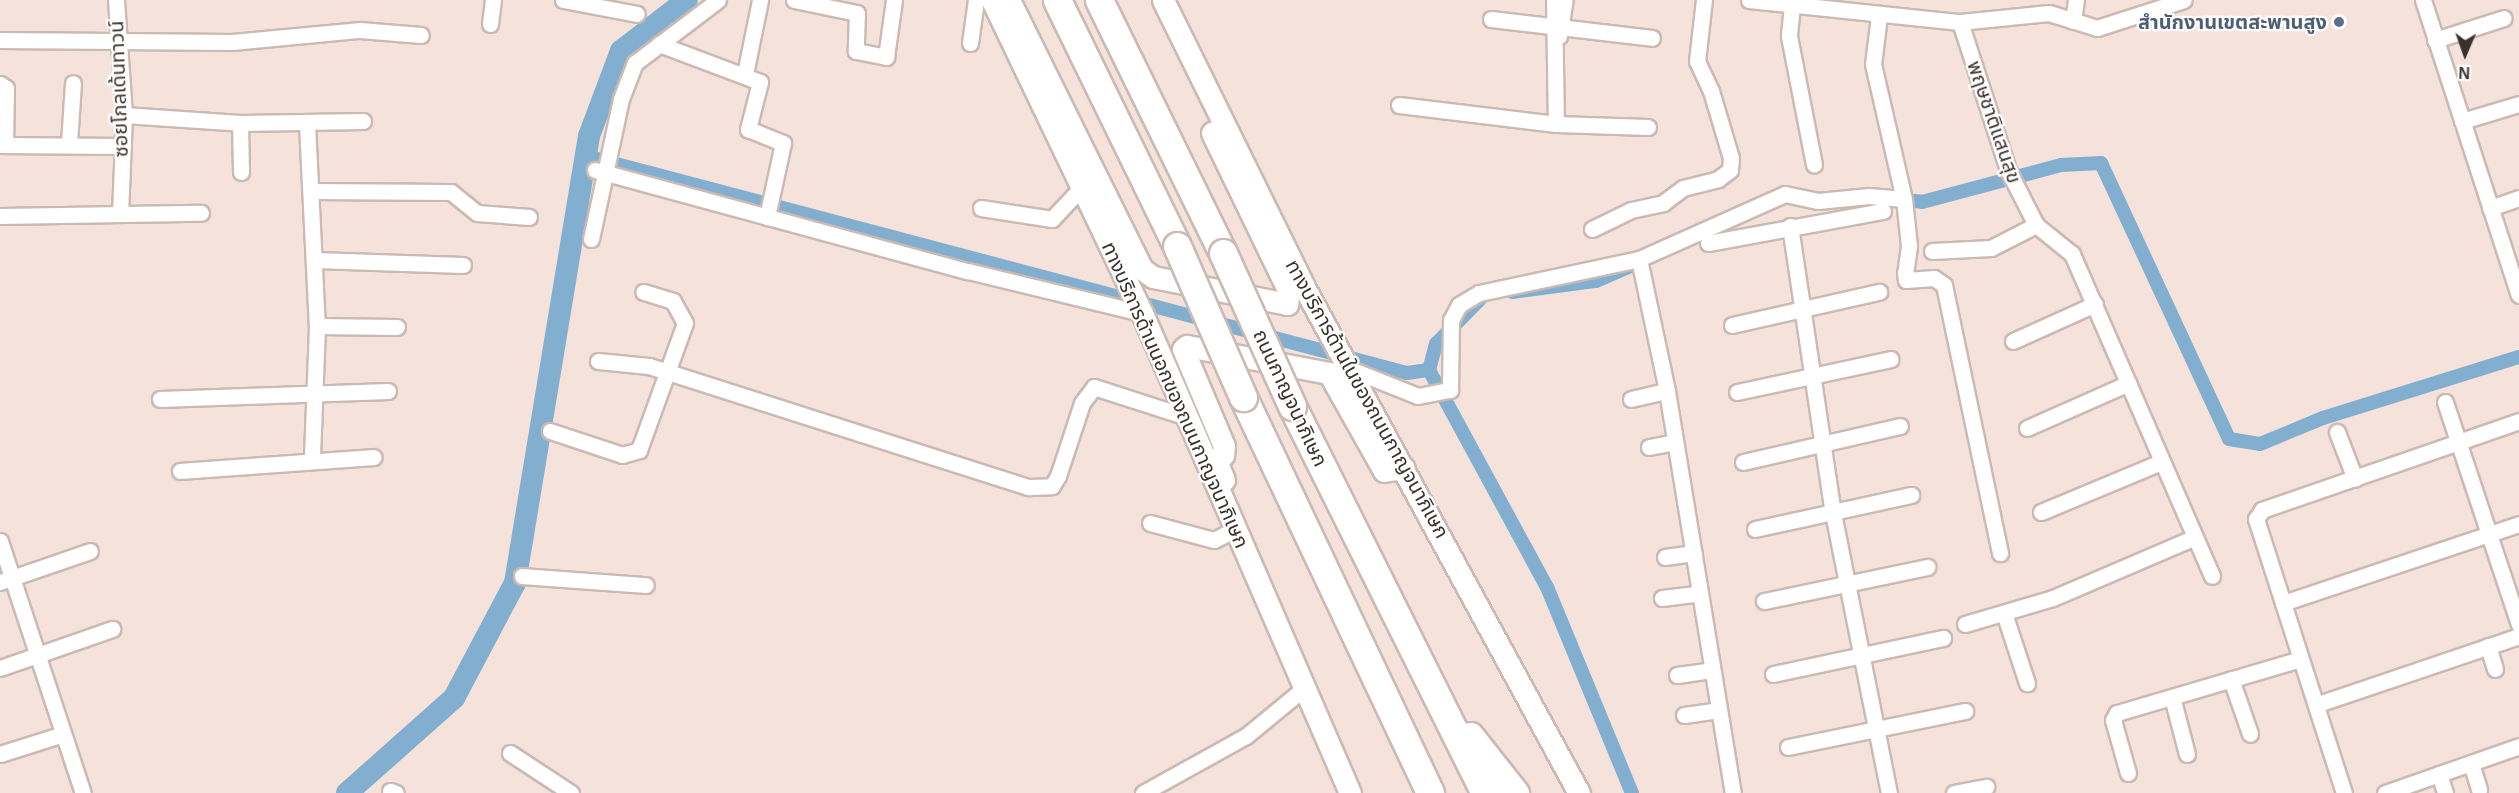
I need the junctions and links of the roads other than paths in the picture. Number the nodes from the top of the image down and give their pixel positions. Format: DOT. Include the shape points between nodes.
graph roads {
  1 [pos="116,0"];
  2 [pos="493,0"];
  3 [pos="718,0"];
  4 [pos="760,0"];
  5 [pos="794,0"];
  6 [pos="894,0"];
  7 [pos="976,0"];
  8 [pos="992,0"];
  9 [pos="1009,0"];
  10 [pos="1057,0"];
  11 [pos="1099,0"];
  12 [pos="1148,0"];
  13 [pos="1163,0"];
  14 [pos="1554,0"];
  15 [pos="1565,0"];
  16 [pos="1704,0"];
  17 [pos="1749,0"];
  18 [pos="2076,0"];
  19 [pos="2184,0"];
  20 [pos="2422,0"];
  21 [pos="559,1"];
  22 [pos="1792,6"];
  23 [pos="637,14"];
  24 [pos="1879,16"];
  25 [pos="2504,18"];
  26 [pos="1491,19"];
  27 [pos="2073,21"];
  28 [pos="1960,22"];
  29 [pos="490,24"];
  30 [pos="1557,33"];
  31 [pos="421,35"];
  32 [pos="1652,38"];
  33 [pos="0,40"];
  34 [pos="117,40"];
  35 [pos="2436,40"];
  36 [pos="970,43"];
  37 [pos="659,44"];
  38 [pos="746,74"];
  39 [pos="73,83"];
  40 [pos="0,84"];
  41 [pos="2519,104"];
  42 [pos="1399,105"];
  43 [pos="124,116"];
  44 [pos="363,121"];
  45 [pos="2462,121"];
  46 [pos="240,123"];
  47 [pos="306,124"];
  48 [pos="1556,124"];
  49 [pos="1648,127"];
  50 [pos="1073,137"];
  51 [pos="69,143"];
  52 [pos="2,145"];
  53 [pos="123,146"];
  54 [pos="1814,165"];
  55 [pos="603,168"];
  56 [pos="241,172"];
  57 [pos="1082,187"];
  58 [pos="313,191"];
  59 [pos="2519,198"];
  60 [pos="1904,199"];
  61 [pos="981,208"];
  62 [pos="2490,208"];
  63 [pos="769,210"];
  64 [pos="1883,211"];
  65 [pos="120,213"];
  66 [pos="201,213"];
  67 [pos="0,216"];
  68 [pos="530,217"];
  69 [pos="2036,225"];
  70 [pos="1790,226"];
  71 [pos="1592,229"];
  72 [pos="591,239"];
  73 [pos="1708,243"];
  74 [pos="1932,251"];
  75 [pos="1639,259"];
  76 [pos="315,261"];
  77 [pos="463,265"];
  78 [pos="1128,273"];
  79 [pos="644,292"];
  80 [pos="1879,292"];
  81 [pos="2518,292"];
  82 [pos="2095,304"];
  83 [pos="1803,308"];
  84 [pos="1147,313"];
  85 [pos="1732,325"];
  86 [pos="317,326"];
  87 [pos="397,327"];
  88 [pos="2013,341"];
  89 [pos="1891,359"];
  90 [pos="598,361"];
  91 [pos="1349,368"];
  92 [pos="669,373"];
  93 [pos="1813,376"];
  94 [pos="2129,383"];
  95 [pos="314,391"];
  96 [pos="388,391"];
  97 [pos="1667,391"];
  98 [pos="1737,392"];
  99 [pos="160,399"];
  100 [pos="1630,399"];
  101 [pos="2445,402"];
  102 [pos="1187,417"];
  103 [pos="2519,421"];
  104 [pos="1900,426"];
  105 [pos="2026,429"];
  106 [pos="550,431"];
  107 [pos="2337,432"];
  108 [pos="1675,442"];
  109 [pos="2459,444"];
  110 [pos="1823,446"];
  111 [pos="1649,447"];
  112 [pos="373,457"];
  113 [pos="312,459"];
  114 [pos="1216,460"];
  115 [pos="1743,462"];
  116 [pos="2160,462"];
  117 [pos="1404,468"];
  118 [pos="180,471"];
  119 [pos="2355,479"];
  120 [pos="1911,495"];
  121 [pos="2041,512"];
  122 [pos="1833,513"];
  123 [pos="1150,522"];
  124 [pos="2519,524"];
  125 [pos="1755,529"];
  126 [pos="1234,530"];
  127 [pos="2490,533"];
  128 [pos="2193,538"];
  129 [pos="0,541"];
  130 [pos="90,551"];
  131 [pos="1694,553"];
  132 [pos="2000,553"];
  133 [pos="1665,558"];
  134 [pos="1927,567"];
  135 [pos="522,576"];
  136 [pos="2212,576"];
  137 [pos="6,580"];
  138 [pos="1847,584"];
  139 [pos="646,585"];
  140 [pos="1700,593"];
  141 [pos="1662,598"];
  142 [pos="1764,601"];
  143 [pos="2283,603"];
  144 [pos="2004,613"];
  145 [pos="1965,624"];
  146 [pos="2519,625"];
  147 [pos="112,629"];
  148 [pos="2519,636"];
  149 [pos="1943,638"];
  150 [pos="2488,646"];
  151 [pos="38,654"];
  152 [pos="1862,656"];
  153 [pos="2300,659"];
  154 [pos="0,668"];
  155 [pos="2495,669"];
  156 [pos="1712,670"];
  157 [pos="1773,674"];
  158 [pos="1677,675"];
  159 [pos="2231,679"];
  160 [pos="2027,683"];
  161 [pos="1303,689"];
  162 [pos="2172,697"];
  163 [pos="1441,700"];
  164 [pos="2318,705"];
  165 [pos="1719,710"];
  166 [pos="1965,711"];
  167 [pos="1684,715"];
  168 [pos="1876,728"];
  169 [pos="63,734"];
  170 [pos="2250,734"];
  171 [pos="2519,746"];
  172 [pos="1788,747"];
  173 [pos="510,753"];
  174 [pos="0,754"];
  175 [pos="2187,754"];
  176 [pos="2471,763"];
  177 [pos="2128,772"];
  178 [pos="2439,774"];
  179 [pos="1986,787"];
  180 [pos="2479,790"];
  181 [pos="82,793"];
  182 [pos="571,793"];
  183 [pos="1143,793"];
  184 [pos="1350,793"];
  185 [pos="1362,793"];
  186 [pos="1430,793"];
  187 [pos="1485,793"];
  188 [pos="1515,793"];
  189 [pos="1579,793"];
  190 [pos="1733,793"];
  191 [pos="1889,793"];
  192 [pos="1954,793"];
  193 [pos="2344,793"];
  194 [pos="2385,793"];
  195 [pos="2445,793"];
  1 -- 34 [label="street, ซอยโกลเด้นทาวน์"];
  2 -- 29 [label="street"];
  3 -- 37 [label="street"];
  4 -- 38 [label="street"];
  5 -- 6 [label="street" via="857,13 856,51 886,57"];
  7 -- 36 [label="street"];
  8 -- 57 [label="main road, ทางบริการด้านนอกของถนนกาญจนาภิเษก"];
  9 -- 50 [label="main road"];
  10 -- 186 [label="highway, ถนนกาญจนาภิเษก, bridge" via="1177,246 1243,398"];
  11 -- 163 [label="highway, ถนนกาญจนาภิเษก, bridge" via="1223,253 1292,406"];
  12 -- 50 [label="main road" via="1289,292 1287,304 1147,274"];
  13 -- 91 [label="main road, ทางบริการด้านในของถนนกาญจนาภิเษก" via="1304,287"];
  14 -- 30 [label="street"];
  15 -- 30 [label="street"];
  16 -- 71 [label="street" via="1697,61 1711,91 1731,158 1730,170 1718,178 1683,188 1663,203 1631,210"];
  17 -- 22 [label="street"];
  18 -- 27 [label="street"];
  19 -- 27 [label="street" via="2097,28"];
  20 -- 35 [label="street"];
  21 -- 23 [label="street"];
  22 -- 24 [label="street"];
  22 -- 54 [label="street" via="1789,36"];
  24 -- 28 [label="street"];
  24 -- 60 [label="street" via="1874,64"];
  25 -- 35 [label="street"];
  26 -- 30 [label="street"];
  27 -- 28 [label="street" via="2049,14"];
  28 -- 69 [label="street, พฤษชาติแสนสุข" via="2008,170"];
  30 -- 32 [label="street"];
  30 -- 48 [label="street"];
  31 -- 34 [label="street" via="360,30 232,42"];
  33 -- 34 [label="street"];
  34 -- 43 [label="street, ซอยโกลเด้นทาวน์"];
  35 -- 45 [label="street"];
  37 -- 38 [label="street"];
  37 -- 55 [label="street" via="635,63"];
  38 -- 63 [label="street" via="760,82 748,129 783,143"];
  39 -- 51 [label="street"];
  40 -- 52 [label="street" via="6,88"];
  41 -- 45 [label="street"];
  42 -- 48 [label="street"];
  43 -- 46 [label="street"];
  43 -- 53 [label="street, ซอยโกลเด้นทาวน์"];
  44 -- 47 [label="street"];
  45 -- 62 [label="street"];
  46 -- 47 [label="street"];
  46 -- 56 [label="street"];
  47 -- 58 [label="street"];
  48 -- 49 [label="street"];
  50 -- 78 [label="main road"];
  51 -- 52 [label="street"];
  51 -- 53 [label="street"];
  53 -- 65 [label="street, ซอยโกลเด้นทาวน์"];
  55 -- 63 [label="street"];
  55 -- 72 [label="street"];
  57 -- 61 [label="street" via="1052,219"];
  57 -- 78 [label="main road, ทางบริการด้านนอกของถนนกาญจนาภิเษก"];
  58 -- 68 [label="street" via="451,192 477,213"];
  58 -- 76 [label="street"];
  59 -- 62 [label="street"];
  60 -- 75 [label="street" via="1869,196 1818,201 1785,194"];
  60 -- 132 [label="street" via="1906,280 1934,278 1944,285"];
  62 -- 81 [label="street"];
  63 -- 84 [label="street"];
  64 -- 70 [label="street"];
  65 -- 66 [label="street"];
  65 -- 67 [label="street"];
  69 -- 74 [label="street" via="1991,248"];
  69 -- 82 [label="street, พฤษชาติแสนสุข" via="2072,254"];
  70 -- 73 [label="street"];
  70 -- 83 [label="street"];
  75 -- 91 [label="street" via="1466,299 1452,320 1453,385 1438,393 1418,396"];
  75 -- 97 [label="street"];
  76 -- 77 [label="street"];
  76 -- 86 [label="street"];
  78 -- 84 [label="main road, ทางบริการด้านนอกของถนนกาญจนาภิเษก"];
  79 -- 92 [label="street" via="673,302 684,317"];
  80 -- 83 [label="street"];
  82 -- 88 [label="street"];
  82 -- 94 [label="street, พฤษชาติแสนสุข"];
  83 -- 85 [label="street"];
  83 -- 93 [label="street"];
  84 -- 102 [label="main road, ทางบริการด้านนอกของถนนกาญจนาภิเษก"];
  84 -- 114 [label="main road"];
  86 -- 87 [label="street"];
  86 -- 95 [label="street"];
  89 -- 93 [label="street"];
  90 -- 92 [label="street" via="633,362"];
  91 -- 117 [label="main road, ทางบริการด้านในของถนนกาญจนาภิเษก"];
  92 -- 102 [label="street" via="1029,487 1052,486 1082,403 1094,387"];
  92 -- 106 [label="street" via="636,454 622,455"];
  93 -- 98 [label="street"];
  93 -- 110 [label="street"];
  94 -- 105 [label="street"];
  94 -- 116 [label="street, พฤษชาติแสนสุข"];
  95 -- 96 [label="street"];
  95 -- 99 [label="street"];
  95 -- 113 [label="street"];
  97 -- 100 [label="street"];
  97 -- 108 [label="street"];
  101 -- 109 [label="street"];
  102 -- 126 [label="main road, ทางบริการด้านนอกของถนนกาญจนาภิเษก"];
  103 -- 109 [label="street"];
  104 -- 110 [label="street"];
  107 -- 119 [label="street"];
  108 -- 111 [label="street"];
  108 -- 131 [label="street"];
  109 -- 119 [label="street"];
  109 -- 127 [label="street"];
  110 -- 115 [label="street"];
  110 -- 122 [label="street"];
  112 -- 113 [label="street"];
  113 -- 118 [label="street"];
  114 -- 117 [label="main road" via="1223,455 1224,446 1183,349 1187,346 1329,374 1384,471"];
  114 -- 185 [label="main road"];
  116 -- 121 [label="street"];
  116 -- 128 [label="street, พฤษชาติแสนสุข"];
  117 -- 189 [label="main road, ทางบริการด้านในของถนนกาญจนาภิเษก"];
  119 -- 143 [label="street" via="2262,510 2256,519"];
  120 -- 122 [label="street"];
  122 -- 125 [label="street"];
  122 -- 138 [label="street"];
  123 -- 126 [label="street" via="1214,540"];
  124 -- 127 [label="street"];
  126 -- 161 [label="main road, ทางบริการด้านนอกของถนนกาญจนาภิเษก"];
  127 -- 143 [label="street"];
  127 -- 146 [label="street"];
  128 -- 136 [label="street, พฤษชาติแสนสุข"];
  128 -- 144 [label="street" via="2053,598"];
  129 -- 137 [label="street"];
  130 -- 137 [label="street"];
  131 -- 133 [label="street"];
  131 -- 140 [label="street"];
  134 -- 138 [label="street"];
  135 -- 139 [label="street"];
  137 -- 151 [label="street"];
  138 -- 142 [label="street"];
  138 -- 152 [label="street"];
  140 -- 141 [label="street"];
  140 -- 156 [label="street"];
  143 -- 153 [label="street"];
  144 -- 145 [label="street"];
  144 -- 160 [label="street"];
  147 -- 151 [label="street"];
  148 -- 150 [label="street"];
  149 -- 152 [label="street"];
  150 -- 155 [label="street"];
  150 -- 164 [label="street"];
  151 -- 154 [label="street"];
  151 -- 169 [label="street"];
  152 -- 157 [label="street"];
  152 -- 168 [label="street"];
  153 -- 159 [label="street"];
  153 -- 164 [label="street"];
  156 -- 158 [label="street"];
  156 -- 165 [label="street"];
  159 -- 162 [label="street"];
  159 -- 170 [label="street"];
  161 -- 183 [label="street" via="1246,736"];
  161 -- 184 [label="main road, ทางบริการด้านนอกของถนนกาญจนาภิเษก"];
  162 -- 175 [label="street"];
  162 -- 177 [label="street" via="2114,716"];
  163 -- 187 [label="highway, ถนนกาญจนาภิเษก"];
  163 -- 188 [label="highway"];
  164 -- 193 [label="street"];
  165 -- 167 [label="street"];
  165 -- 190 [label="street"];
  166 -- 168 [label="street"];
  168 -- 172 [label="street"];
  168 -- 191 [label="street"];
  169 -- 174 [label="street"];
  169 -- 181 [label="street"];
  171 -- 176 [label="street"];
  173 -- 182 [label="street"];
  176 -- 178 [label="street"];
  176 -- 180 [label="street"];
  178 -- 194 [label="street"];
  178 -- 195 [label="street"];
  179 -- 192 [label="street"];
}
